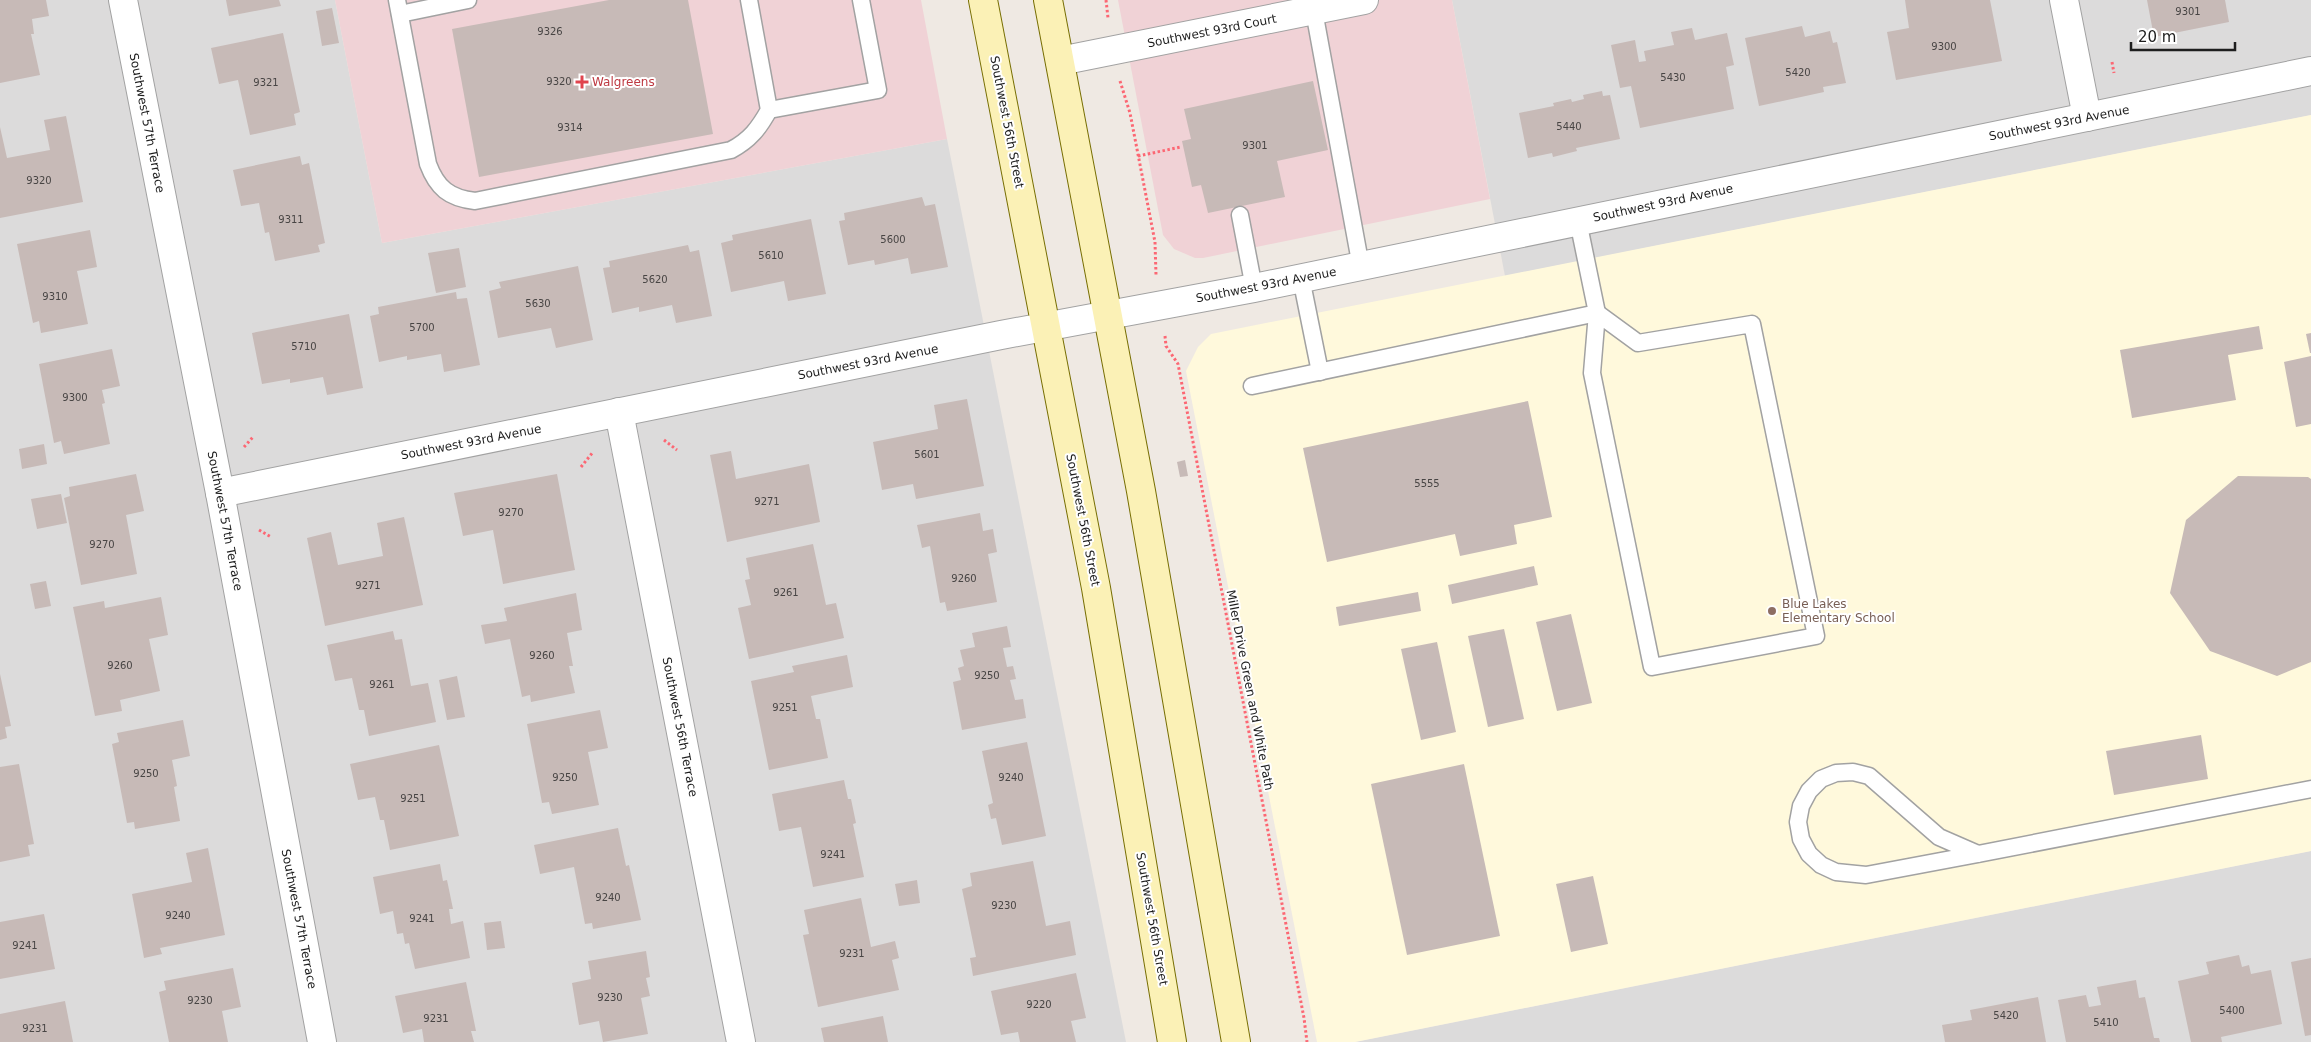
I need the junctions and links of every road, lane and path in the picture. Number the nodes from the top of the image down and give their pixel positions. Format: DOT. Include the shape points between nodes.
graph roads {
  1 [pos="123,0"];
  2 [pos="468,0"];
  3 [pos="749,0"];
  4 [pos="861,0"];
  5 [pos="983,0"];
  6 [pos="1048,0"];
  7 [pos="1106,0"];
  8 [pos="1364,0"];
  9 [pos="2064,0"];
  10 [pos="398,7"];
  11 [pos="1314,11"];
  12 [pos="1108,16"];
  13 [pos="1060,61"];
  14 [pos="2112,62"];
  15 [pos="2311,71"];
  16 [pos="2114,73"];
  17 [pos="1121,88"];
  18 [pos="769,110"];
  19 [pos="2087,117"];
  20 [pos="1181,147"];
  21 [pos="1138,156"];
  22 [pos="1240,215"];
  23 [pos="1578,221"];
  24 [pos="1361,267"];
  25 [pos="1156,270"];
  26 [pos="1302,278"];
  27 [pos="1254,288"];
  28 [pos="1597,313"];
  29 [pos="1108,316"];
  30 [pos="1046,328"];
  31 [pos="1166,346"];
  32 [pos="1320,372"];
  33 [pos="1252,386"];
  34 [pos="619,412"];
  35 [pos="253,437"];
  36 [pos="664,440"];
  37 [pos="244,447"];
  38 [pos="677,450"];
  39 [pos="593,452"];
  40 [pos="581,467"];
  41 [pos="220,493"];
  42 [pos="258,530"];
  43 [pos="271,537"];
  44 [pos="2311,789"];
  45 [pos="1978,854"];
  46 [pos="322,1042"];
  47 [pos="741,1042"];
  48 [pos="1172,1042"];
  49 [pos="1236,1042"];
  50 [pos="1307,1042"];
  1 -- 41 [label="street, Southwest 57th Terrace"];
  2 -- 10 [label="lane"];
  3 -- 18 [label="lane"];
  4 -- 18 [label="lane" via="878,90"];
  5 -- 30 [label="main road, Southwest 56th Street"];
  6 -- 13 [label="main road"];
  7 -- 12 [label="path"];
  8 -- 11 [label="street, Southwest 93rd Court"];
  9 -- 19 [label="street"];
  10 -- 18 [label="lane" via="428,164 433,179 460,200 475,201 731,150 758,130"];
  11 -- 13 [label="street, Southwest 93rd Court"];
  11 -- 24 [label="lane"];
  13 -- 29 [label="main road"];
  14 -- 16 [label="path"];
  15 -- 19 [label="street, Southwest 93rd Avenue"];
  17 -- 21 [label="path" via="1130,113"];
  19 -- 23 [label="street, Southwest 93rd Avenue"];
  20 -- 21 [label="path"];
  21 -- 25 [label="path" via="1155,242"];
  22 -- 27 [label="lane"];
  23 -- 24 [label="street, Southwest 93rd Avenue"];
  23 -- 28 [label="lane"];
  24 -- 26 [label="street, Southwest 93rd Avenue"];
  26 -- 27 [label="street, Southwest 93rd Avenue"];
  26 -- 32 [label="lane"];
  27 -- 29 [label="street, Southwest 93rd Avenue"];
  28 -- 28 [label="lane" via="1592,374 1652,667 1816,636 1752,324 1638,343"];
  28 -- 32 [label="lane"];
  29 -- 30 [label="street, Southwest 93rd Avenue"];
  29 -- 49 [label="main road"];
  30 -- 34 [label="street, Southwest 93rd Avenue"];
  30 -- 48 [label="main road, Southwest 56th Street" via="1096,588"];
  31 -- 50 [label="path, Miller Drive Green and White Path" via="1178,364"];
  32 -- 33 [label="lane"];
  34 -- 41 [label="street, Southwest 93rd Avenue"];
  34 -- 47 [label="street, Southwest 56th Terrace"];
  35 -- 37 [label="path"];
  36 -- 38 [label="path"];
  39 -- 40 [label="path"];
  41 -- 46 [label="street, Southwest 57th Terrace"];
  42 -- 43 [label="path"];
  44 -- 45 [label="lane"];
  45 -- 45 [label="lane" via="1939,837 1870,776 1845,772 1821,779 1800,806 1800,839 1809,854 1836,872 1866,875"];
}
